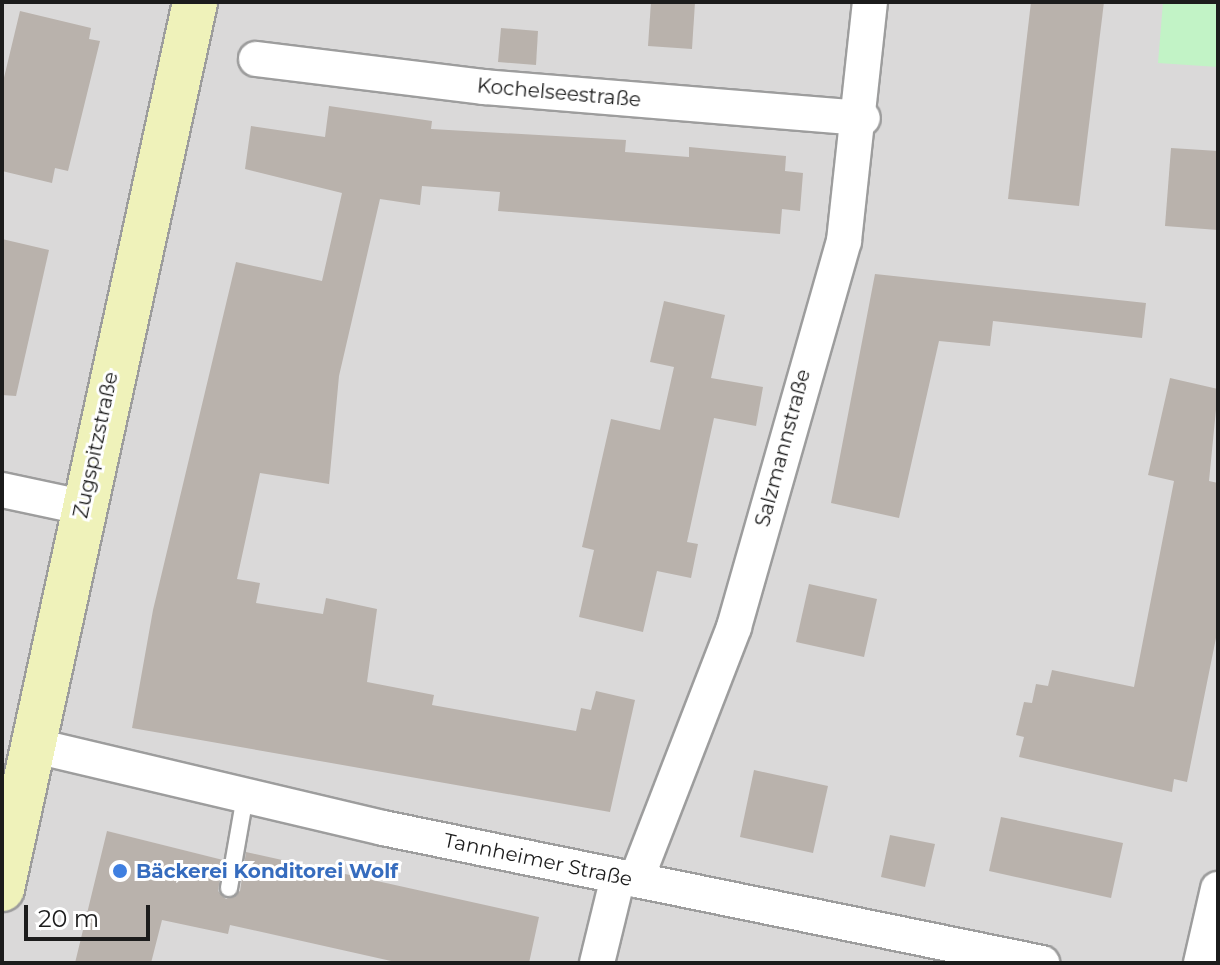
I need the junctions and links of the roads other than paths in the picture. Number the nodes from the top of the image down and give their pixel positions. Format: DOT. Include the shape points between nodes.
graph roads {
  1 [pos="195,2"];
  2 [pos="870,2"];
  3 [pos="256,59"];
  4 [pos="863,118"];
  5 [pos="2,490"];
  6 [pos="82,507"];
  7 [pos="36,746"];
  8 [pos="245,796"];
  9 [pos="627,879"];
  10 [pos="229,888"];
  11 [pos="2,889"];
  12 [pos="1218,889"];
  13 [pos="597,963"];
  14 [pos="1042,963"];
  15 [pos="1201,963"];
  1 -- 6 [label="street, Zugspitzstraße"];
  2 -- 4 [label="street, Salzmannstraße"];
  3 -- 4 [label="street, Kochelseestraße" via="484,87"];
  4 -- 9 [label="street, Salzmannstraße" via="844,241 734,627"];
  5 -- 6 [label="street"];
  6 -- 7 [label="street, Zugspitzstraße"];
  7 -- 8 [label="street, Tannheimer Straße"];
  7 -- 11 [label="street, Zugspitzstraße"];
  8 -- 9 [label="street, Tannheimer Straße"];
  8 -- 10 [label="lane"];
  9 -- 13 [label="street, Salzmannstraße"];
  9 -- 14 [label="street, Tannheimer Straße"];
  12 -- 15 [label="street"];
}
